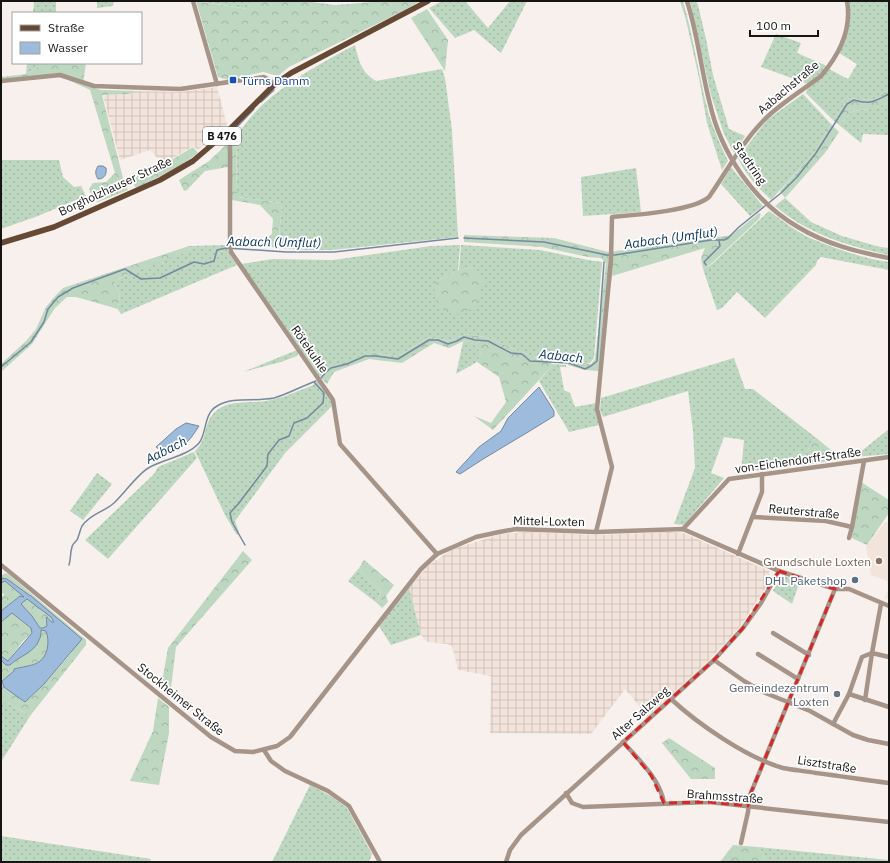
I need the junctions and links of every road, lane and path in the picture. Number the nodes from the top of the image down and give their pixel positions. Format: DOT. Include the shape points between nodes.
graph roads {
  1 [pos="193,1"];
  2 [pos="428,1"];
  3 [pos="687,1"];
  4 [pos="847,1"];
  5 [pos="1,81"];
  6 [pos="218,84"];
  7 [pos="274,85"];
  8 [pos="228,131"];
  9 [pos="1,243"];
  10 [pos="889,258"];
  11 [pos="889,457"];
  12 [pos="864,460"];
  13 [pos="762,474"];
  14 [pos="753,517"];
  15 [pos="852,527"];
  16 [pos="682,529"];
  17 [pos="596,532"];
  18 [pos="849,538"];
  19 [pos="437,554"];
  20 [pos="738,554"];
  21 [pos="1,565"];
  22 [pos="779,571"];
  23 [pos="835,589"];
  24 [pos="881,604"];
  25 [pos="889,606"];
  26 [pos="773,633"];
  27 [pos="872,653"];
  28 [pos="758,654"];
  29 [pos="809,655"];
  30 [pos="889,657"];
  31 [pos="714,660"];
  32 [pos="798,679"];
  33 [pos="849,694"];
  34 [pos="671,699"];
  35 [pos="865,700"];
  36 [pos="788,703"];
  37 [pos="889,707"];
  38 [pos="833,724"];
  39 [pos="623,742"];
  40 [pos="889,744"];
  41 [pos="264,750"];
  42 [pos="764,761"];
  43 [pos="889,783"];
  44 [pos="566,793"];
  45 [pos="664,803"];
  46 [pos="748,806"];
  47 [pos="889,822"];
  48 [pos="741,843"];
  49 [pos="380,862"];
  50 [pos="506,862"];
  1 -- 6 [label="street"];
  2 -- 7 [label="main road, Borgholzhauser Straße / B 476" via="291,73"];
  3 -- 10 [label="street, Stadtring" via="715,123 737,167 761,197 796,226 826,241"];
  4 -- 17 [label="street, Aabachstraße" via="847,28 828,68 765,119 731,162 709,197 704,201 674,209 612,217 611,259 597,409 612,467"];
  5 -- 6 [label="street" via="60,75 94,86 180,89"];
  6 -- 7 [label="street" via="264,77"];
  7 -- 8 [label="main road, Borgholzhauser Straße / B 476"];
  8 -- 9 [label="main road, Borgholzhauser Straße / B 476" via="193,162 160,180 54,226"];
  8 -- 19 [label="street, Rötekuhle" via="231,252 334,400 340,444"];
  11 -- 12 [label="street, von-Eichendorff-Straße"];
  12 -- 13 [label="street, von-Eichendorff-Straße"];
  12 -- 15 [label="street, Reuterstraße"];
  13 -- 14 [label="street" via="762,492"];
  13 -- 16 [label="street, von-Eichendorff-Straße" via="729,479"];
  14 -- 15 [label="street, Reuterstraße" via="826,521"];
  14 -- 20 [label="street"];
  15 -- 18 [label="street, Reuterstraße"];
  16 -- 17 [label="street, Mittel-Loxten"];
  16 -- 20 [label="street, Mittel-Loxten"];
  17 -- 19 [label="street, Mittel-Loxten" via="516,529 476,537"];
  19 -- 41 [label="street, Mittel-Loxten" via="421,569 290,736 276,746"];
  20 -- 22 [label="street, Mittel-Loxten"];
  21 -- 41 [label="street, Stockheimer Straße" via="211,738 235,751"];
  22 -- 23 [label="street, Mittel-Loxten"];
  22 -- 31 [label="street, Alter Salzweg" via="743,628"];
  23 -- 24 [label="street, Mittel-Loxten" via="849,589"];
  23 -- 29 [label="street"];
  24 -- 25 [label="street, Mittel-Loxten"];
  24 -- 27 [label="street"];
  26 -- 29 [label="street"];
  27 -- 30 [label="street"];
  27 -- 33 [label="street" via="862,657"];
  27 -- 35 [label="street"];
  28 -- 32 [label="street"];
  29 -- 32 [label="street"];
  31 -- 34 [label="street, Alter Salzweg"];
  31 -- 36 [label="street" via="744,681"];
  32 -- 36 [label="street"];
  33 -- 35 [label="street"];
  33 -- 38 [label="street"];
  34 -- 39 [label="street, Alter Salzweg"];
  34 -- 42 [label="street, Lisztstraße" via="688,715"];
  35 -- 37 [label="street"];
  36 -- 38 [label="street" via="810,711"];
  36 -- 42 [label="street"];
  38 -- 40 [label="street" via="853,735"];
  39 -- 44 [label="street, Alter Salzweg"];
  39 -- 45 [label="street" via="651,775"];
  41 -- 49 [label="street" via="271,761 285,771 328,791 348,806"];
  42 -- 43 [label="street, Lisztstraße" via="782,768"];
  42 -- 46 [label="street"];
  44 -- 45 [label="street, Brahmsstraße" via="572,803 583,807"];
  44 -- 50 [label="street, Alter Salzweg" via="521,835 510,850"];
  45 -- 46 [label="street, Brahmsstraße" via="709,802"];
  46 -- 47 [label="street, Brahmsstraße"];
  46 -- 48 [label="street"];
}
